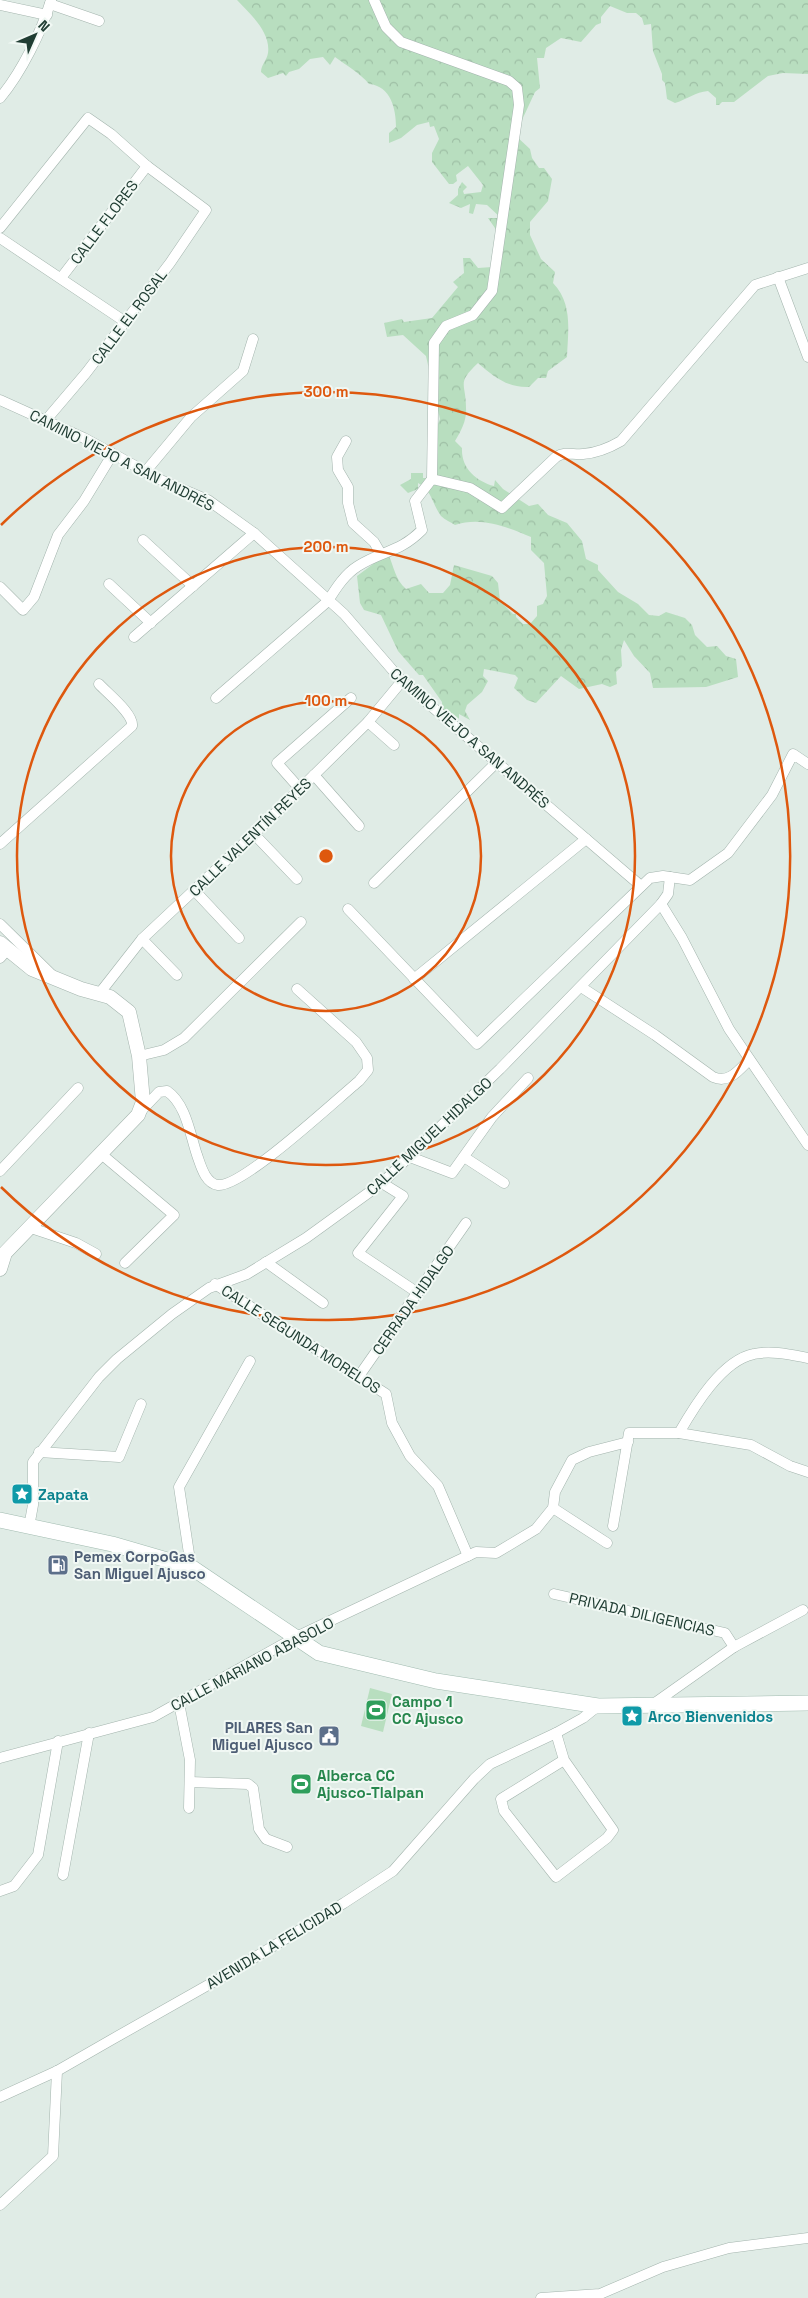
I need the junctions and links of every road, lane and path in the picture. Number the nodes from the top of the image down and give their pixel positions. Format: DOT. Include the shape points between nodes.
graph roads {
  1 [pos="374,0"];
  2 [pos="51,2"];
  3 [pos="0,5"];
  4 [pos="47,15"];
  5 [pos="99,21"];
  6 [pos="1,95"];
  7 [pos="146,166"];
  8 [pos="0,228"];
  9 [pos="0,238"];
  10 [pos="808,268"];
  11 [pos="778,277"];
  12 [pos="61,278"];
  13 [pos="124,321"];
  14 [pos="253,339"];
  15 [pos="808,357"];
  16 [pos="0,400"];
  17 [pos="46,420"];
  18 [pos="346,441"];
  19 [pos="112,455"];
  20 [pos="146,471"];
  21 [pos="432,479"];
  22 [pos="254,533"];
  23 [pos="143,540"];
  24 [pos="381,554"];
  25 [pos="109,584"];
  26 [pos="193,586"];
  27 [pos="0,587"];
  28 [pos="328,601"];
  29 [pos="151,623"];
  30 [pos="134,637"];
  31 [pos="402,681"];
  32 [pos="99,684"];
  33 [pos="216,698"];
  34 [pos="351,698"];
  35 [pos="368,722"];
  36 [pos="394,745"];
  37 [pos="496,763"];
  38 [pos="808,764"];
  39 [pos="314,775"];
  40 [pos="300,789"];
  41 [pos="360,826"];
  42 [pos="254,834"];
  43 [pos="586,839"];
  44 [pos="0,844"];
  45 [pos="670,877"];
  46 [pos="297,879"];
  47 [pos="374,883"];
  48 [pos="641,886"];
  49 [pos="195,891"];
  50 [pos="661,904"];
  51 [pos="348,909"];
  52 [pos="300,922"];
  53 [pos="0,924"];
  54 [pos="239,938"];
  55 [pos="142,939"];
  56 [pos="3,950"];
  57 [pos="177,975"];
  58 [pos="414,979"];
  59 [pos="57,980"];
  60 [pos="581,987"];
  61 [pos="296,989"];
  62 [pos="99,994"];
  63 [pos="139,1056"];
  64 [pos="749,1060"];
  65 [pos="528,1078"];
  66 [pos="78,1088"];
  67 [pos="138,1114"];
  68 [pos="808,1145"];
  69 [pos="100,1154"];
  70 [pos="464,1156"];
  71 [pos="410,1157"];
  72 [pos="0,1171"];
  73 [pos="382,1183"];
  74 [pos="504,1183"];
  75 [pos="466,1223"];
  76 [pos="28,1227"];
  77 [pos="2,1252"];
  78 [pos="96,1254"];
  79 [pos="266,1262"];
  80 [pos="125,1263"];
  81 [pos="0,1269"];
  82 [pos="215,1284"];
  83 [pos="418,1293"];
  84 [pos="322,1303"];
  85 [pos="808,1358"];
  86 [pos="250,1361"];
  87 [pos="359,1376"];
  88 [pos="140,1404"];
  89 [pos="679,1433"];
  90 [pos="629,1437"];
  91 [pos="39,1452"];
  92 [pos="808,1472"];
  93 [pos="553,1508"];
  94 [pos="0,1520"];
  95 [pos="613,1526"];
  96 [pos="29,1527"];
  97 [pos="607,1543"];
  98 [pos="468,1556"];
  99 [pos="191,1567"];
  100 [pos="554,1594"];
  101 [pos="803,1610"];
  102 [pos="296,1637"];
  103 [pos="734,1647"];
  104 [pos="179,1703"];
  105 [pos="808,1703"];
  106 [pos="652,1705"];
  107 [pos="598,1706"];
  108 [pos="89,1733"];
  109 [pos="556,1733"];
  110 [pos="58,1741"];
  111 [pos="0,1758"];
  112 [pos="564,1760"];
  113 [pos="190,1782"];
  114 [pos="189,1808"];
  115 [pos="287,1847"];
  116 [pos="63,1875"];
  117 [pos="0,1891"];
  118 [pos="57,2070"];
  119 [pos="0,2097"];
  120 [pos="0,2205"];
  121 [pos="808,2238"];
  122 [pos="541,2298"];
  1 -- 21 [label="street" via="386,27 401,42 508,81 517,88 519,105 492,291 472,315 446,326 434,343"];
  2 -- 4 [label="street"];
  2 -- 5 [label="street"];
  3 -- 4 [label="street"];
  4 -- 6 [label="street"];
  7 -- 8 [label="street" via="88,118"];
  7 -- 12 [label="street, CALLE FLORES"];
  7 -- 13 [label="street, CALLE EL ROSAL" via="206,210 170,263"];
  9 -- 12 [label="street"];
  10 -- 11 [label="street"];
  11 -- 15 [label="street"];
  11 -- 21 [label="street" via="756,285 621,441 608,449 581,455 564,453 556,457 502,508 470,488"];
  12 -- 13 [label="street"];
  13 -- 17 [label="street, CALLE EL ROSAL"];
  14 -- 20 [label="street" via="243,371 191,417"];
  16 -- 17 [label="street, CAMINO VIEJO A SAN ANDRÉS"];
  17 -- 19 [label="street, CAMINO VIEJO A SAN ANDRÉS"];
  18 -- 24 [label="street" via="337,457 338,470 348,487 353,523 374,542"];
  19 -- 20 [label="street, CAMINO VIEJO A SAN ANDRÉS"];
  19 -- 27 [label="street" via="84,501 58,535 34,597 23,610"];
  20 -- 22 [label="street, CAMINO VIEJO A SAN ANDRÉS" via="208,500"];
  21 -- 24 [label="street" via="415,501 422,530 409,543"];
  22 -- 26 [label="street"];
  22 -- 28 [label="street, CAMINO VIEJO A SAN ANDRÉS"];
  23 -- 26 [label="street"];
  24 -- 28 [label="street" via="357,566"];
  25 -- 29 [label="street"];
  26 -- 29 [label="street"];
  28 -- 31 [label="street, CAMINO VIEJO A SAN ANDRÉS" via="350,620"];
  28 -- 33 [label="street"];
  29 -- 30 [label="street"];
  31 -- 35 [label="street, CALLE VALENTÍN REYES"];
  31 -- 37 [label="street, CAMINO VIEJO A SAN ANDRÉS"];
  32 -- 44 [label="street" via="129,715 132,726"];
  34 -- 40 [label="street" via="277,763"];
  35 -- 36 [label="street"];
  35 -- 39 [label="street, CALLE VALENTÍN REYES"];
  37 -- 43 [label="street, CAMINO VIEJO A SAN ANDRÉS"];
  37 -- 47 [label="street"];
  38 -- 45 [label="street" via="793,754 772,795 728,853 690,880"];
  39 -- 40 [label="street, CALLE VALENTÍN REYES"];
  39 -- 41 [label="street"];
  40 -- 42 [label="street, CALLE VALENTÍN REYES"];
  42 -- 46 [label="street"];
  42 -- 49 [label="street, CALLE VALENTÍN REYES"];
  43 -- 48 [label="street, CAMINO VIEJO A SAN ANDRÉS"];
  43 -- 58 [label="street"];
  45 -- 48 [label="street" via="650,878"];
  45 -- 50 [label="street" via="668,894"];
  48 -- 58 [label="street" via="477,1044"];
  49 -- 54 [label="street"];
  49 -- 55 [label="street, CALLE VALENTÍN REYES"];
  50 -- 60 [label="street, CALLE MIGUEL HIDALGO"];
  50 -- 64 [label="street" via="728,1029"];
  51 -- 58 [label="street"];
  52 -- 63 [label="street" via="184,1038 164,1050"];
  53 -- 59 [label="street"];
  55 -- 57 [label="street"];
  55 -- 62 [label="street, CALLE VALENTÍN REYES"];
  56 -- 59 [label="street" via="32,969"];
  59 -- 62 [label="street"];
  60 -- 64 [label="street" via="713,1077 726,1079"];
  60 -- 71 [label="street, CALLE MIGUEL HIDALGO"];
  61 -- 67 [label="street" via="356,1042 367,1058 368,1070 262,1162 228,1183 210,1182 175,1096 167,1091 159,1092"];
  62 -- 63 [label="street" via="110,997 129,1012"];
  63 -- 67 [label="street" via="143,1102"];
  64 -- 68 [label="street"];
  65 -- 70 [label="street" via="492,1117"];
  66 -- 72 [label="street"];
  67 -- 69 [label="street"];
  69 -- 76 [label="street"];
  69 -- 80 [label="street" via="174,1215"];
  70 -- 71 [label="street" via="452,1174"];
  70 -- 74 [label="street"];
  71 -- 73 [label="street, CALLE MIGUEL HIDALGO"];
  73 -- 79 [label="street, CALLE MIGUEL HIDALGO" via="327,1224"];
  73 -- 83 [label="street" via="403,1196 358,1253"];
  75 -- 83 [label="street, CERRADA HIDALGO"];
  76 -- 77 [label="street"];
  76 -- 78 [label="street" via="76,1243"];
  77 -- 81 [label="street"];
  79 -- 82 [label="street, CALLE MIGUEL HIDALGO" via="247,1274"];
  79 -- 84 [label="street"];
  82 -- 87 [label="street, CALLE SEGUNDA MORELOS"];
  82 -- 91 [label="street, CALLE MIGUEL HIDALGO" via="117,1359"];
  83 -- 87 [label="street, CERRADA HIDALGO"];
  85 -- 89 [label="street" via="756,1353 744,1356 707,1390"];
  86 -- 99 [label="street" via="179,1487"];
  87 -- 98 [label="street, CALLE SEGUNDA MORELOS" via="386,1394 392,1424 410,1456 438,1486"];
  88 -- 91 [label="street" via="119,1457"];
  89 -- 90 [label="street"];
  89 -- 92 [label="street" via="751,1445"];
  90 -- 93 [label="street" via="572,1460 555,1492"];
  90 -- 95 [label="street"];
  91 -- 96 [label="street, CALLE MIGUEL HIDALGO" via="31,1474 33,1505"];
  93 -- 97 [label="street"];
  93 -- 98 [label="street, CALLE MARIANO ABASOLO" via="536,1529 496,1553 476,1552"];
  94 -- 96 [label="main road"];
  96 -- 99 [label="main road" via="112,1544"];
  98 -- 102 [label="street, CALLE MARIANO ABASOLO"];
  99 -- 102 [label="main road"];
  100 -- 103 [label="street, PRIVADA DILIGENCIAS" via="725,1633"];
  101 -- 103 [label="street, PRIVADA DILIGENCIAS"];
  102 -- 104 [label="street, CALLE MARIANO ABASOLO"];
  102 -- 107 [label="main road" via="318,1653 436,1681"];
  103 -- 106 [label="street"];
  104 -- 108 [label="street, CALLE MARIANO ABASOLO" via="153,1717"];
  104 -- 113 [label="street" via="190,1760"];
  105 -- 106 [label="main road"];
  106 -- 107 [label="main road"];
  107 -- 109 [label="street, AVENIDA LA FELICIDAD"];
  108 -- 110 [label="street, CALLE MARIANO ABASOLO"];
  108 -- 116 [label="street"];
  109 -- 112 [label="street"];
  109 -- 118 [label="street, AVENIDA LA FELICIDAD" via="490,1764 393,1871 231,1972"];
  110 -- 111 [label="street, CALLE MARIANO ABASOLO"];
  110 -- 117 [label="street" via="38,1855 14,1886"];
  112 -- 112 [label="street" via="613,1830 556,1877 504,1811 501,1799"];
  113 -- 114 [label="street"];
  113 -- 115 [label="street" via="248,1784 253,1788 259,1829 266,1838"];
  118 -- 119 [label="street, AVENIDA LA FELICIDAD"];
  118 -- 120 [label="street" via="52,2156"];
  121 -- 122 [label="street" via="729,2248 663,2266 600,2294"];
}
